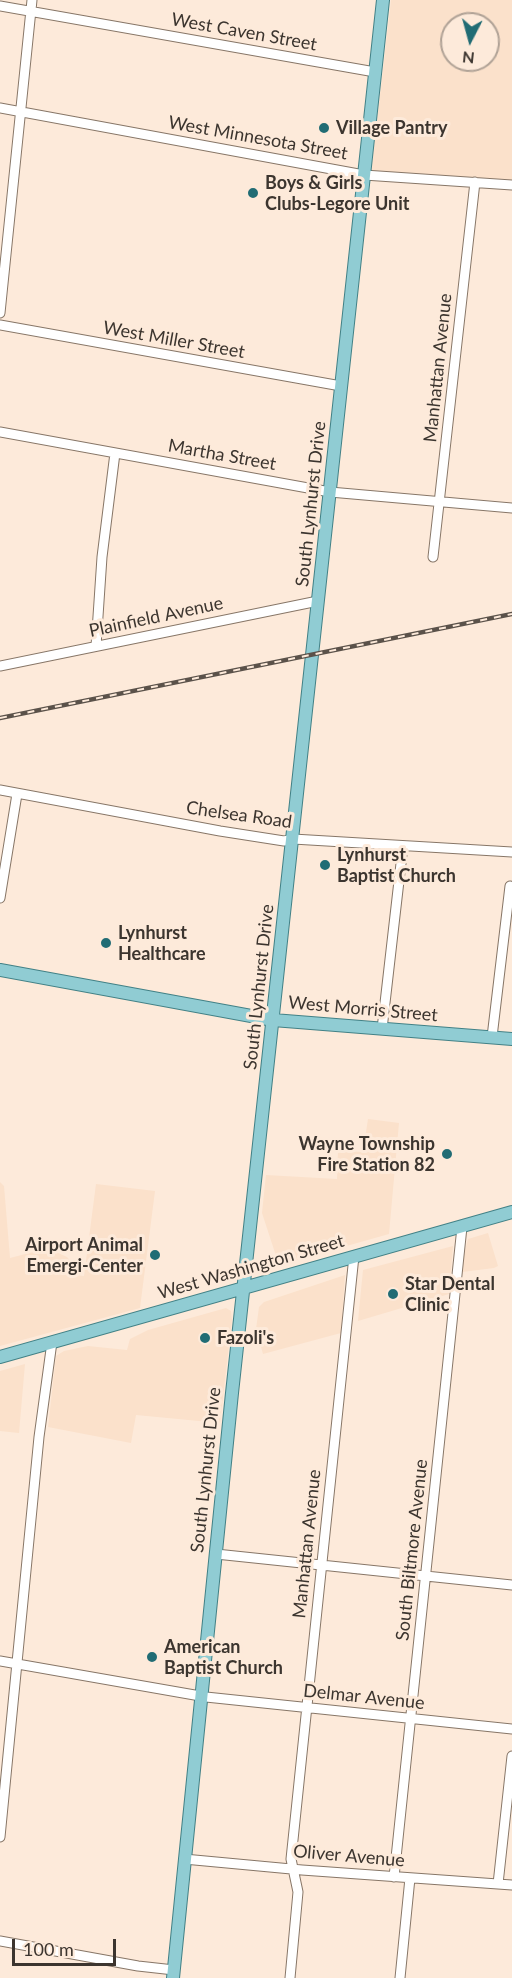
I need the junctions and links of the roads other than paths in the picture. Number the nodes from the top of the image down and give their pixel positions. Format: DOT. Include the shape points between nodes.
graph roads {
  1 [pos="32,0"];
  2 [pos="383,0"];
  3 [pos="0,6"];
  4 [pos="31,12"];
  5 [pos="375,72"];
  6 [pos="0,108"];
  7 [pos="20,111"];
  8 [pos="364,175"];
  9 [pos="475,182"];
  10 [pos="512,185"];
  11 [pos="0,312"];
  12 [pos="0,325"];
  13 [pos="342,386"];
  14 [pos="0,432"];
  15 [pos="115,453"];
  16 [pos="330,492"];
  17 [pos="439,502"];
  18 [pos="512,508"];
  19 [pos="433,557"];
  20 [pos="318,601"];
  21 [pos="96,646"];
  22 [pos="0,666"];
  23 [pos="0,790"];
  24 [pos="17,794"];
  25 [pos="293,839"];
  26 [pos="403,846"];
  27 [pos="512,852"];
  28 [pos="510,886"];
  29 [pos="0,898"];
  30 [pos="0,970"];
  31 [pos="273,1020"];
  32 [pos="382,1029"];
  33 [pos="492,1037"];
  34 [pos="512,1039"];
  35 [pos="512,1212"];
  36 [pos="462,1227"];
  37 [pos="354,1256"];
  38 [pos="243,1288"];
  39 [pos="52,1342"];
  40 [pos="0,1357"];
  41 [pos="216,1554"];
  42 [pos="322,1566"];
  43 [pos="426,1576"];
  44 [pos="512,1586"];
  45 [pos="0,1661"];
  46 [pos="16,1664"];
  47 [pos="201,1696"];
  48 [pos="307,1708"];
  49 [pos="411,1719"];
  50 [pos="512,1729"];
  51 [pos="512,1756"];
  52 [pos="0,1837"];
  53 [pos="184,1859"];
  54 [pos="293,1869"];
  55 [pos="394,1877"];
  56 [pos="410,1878"];
  57 [pos="498,1884"];
  58 [pos="512,1885"];
  59 [pos="0,1941"];
  60 [pos="173,1974"];
  61 [pos="290,1978"];
  62 [pos="400,1978"];
  1 -- 4 [label="street"];
  2 -- 5 [label="main road, South Lynhurst Drive"];
  3 -- 4 [label="street, West Caven Street"];
  4 -- 5 [label="street, West Caven Street"];
  4 -- 7 [label="street"];
  5 -- 8 [label="main road, South Lynhurst Drive"];
  6 -- 7 [label="street, West Minnesota Street"];
  7 -- 8 [label="street, West Minnesota Street"];
  7 -- 11 [label="street"];
  8 -- 9 [label="street, West Minnesota Street"];
  8 -- 13 [label="main road, South Lynhurst Drive"];
  9 -- 10 [label="street, West Minnesota Street"];
  9 -- 17 [label="street, Manhattan Avenue"];
  12 -- 13 [label="street, West Miller Street"];
  13 -- 16 [label="main road, South Lynhurst Drive"];
  14 -- 15 [label="street, Martha Street"];
  15 -- 16 [label="street, Martha Street"];
  15 -- 21 [label="street"];
  16 -- 17 [label="street, Martha Street"];
  16 -- 20 [label="main road, South Lynhurst Drive"];
  17 -- 18 [label="street, Martha Street"];
  17 -- 19 [label="street, Manhattan Avenue"];
  20 -- 21 [label="street, Plainfield Avenue"];
  20 -- 25 [label="main road, South Lynhurst Drive"];
  21 -- 22 [label="street, Plainfield Avenue"];
  23 -- 24 [label="street, Chelsea Road"];
  24 -- 25 [label="street, Chelsea Road" via="248,836"];
  24 -- 29 [label="street"];
  25 -- 26 [label="street, Chelsea Road"];
  25 -- 31 [label="main road, South Lynhurst Drive"];
  26 -- 27 [label="street, Chelsea Road"];
  26 -- 32 [label="street"];
  28 -- 33 [label="street"];
  30 -- 31 [label="main road, West Morris Street"];
  31 -- 32 [label="main road, West Morris Street"];
  31 -- 38 [label="main road, South Lynhurst Drive"];
  32 -- 33 [label="main road, West Morris Street"];
  33 -- 34 [label="main road, West Morris Street"];
  35 -- 36 [label="main road, West Washington Street"];
  36 -- 37 [label="main road, West Washington Street"];
  36 -- 43 [label="street, South Biltmore Avenue"];
  37 -- 38 [label="main road, West Washington Street"];
  37 -- 42 [label="street, Manhattan Avenue"];
  38 -- 39 [label="main road, West Washington Street"];
  38 -- 41 [label="main road, South Lynhurst Drive"];
  39 -- 40 [label="main road, West Washington Street"];
  39 -- 46 [label="street"];
  41 -- 42 [label="street"];
  41 -- 47 [label="main road, South Lynhurst Drive"];
  42 -- 43 [label="street"];
  42 -- 48 [label="street, Manhattan Avenue"];
  43 -- 44 [label="street"];
  43 -- 49 [label="street, South Biltmore Avenue"];
  45 -- 46 [label="street, Delmar Avenue"];
  46 -- 47 [label="street, Delmar Avenue"];
  46 -- 52 [label="street"];
  47 -- 48 [label="street, Delmar Avenue"];
  47 -- 53 [label="main road, South Lynhurst Drive"];
  48 -- 49 [label="street, Delmar Avenue"];
  48 -- 54 [label="street, Manhattan Avenue"];
  49 -- 50 [label="street, Delmar Avenue"];
  49 -- 55 [label="street, South Biltmore Avenue"];
  51 -- 57 [label="street"];
  53 -- 54 [label="street, Oliver Avenue"];
  53 -- 60 [label="main road, South Lynhurst Drive"];
  54 -- 55 [label="street, Oliver Avenue"];
  54 -- 61 [label="street, Manhattan Avenue" via="298,1892"];
  55 -- 56 [label="street, Oliver Avenue"];
  56 -- 57 [label="street, Oliver Avenue"];
  56 -- 62 [label="street"];
  57 -- 58 [label="street, Oliver Avenue"];
  59 -- 60 [label="street"];
}
